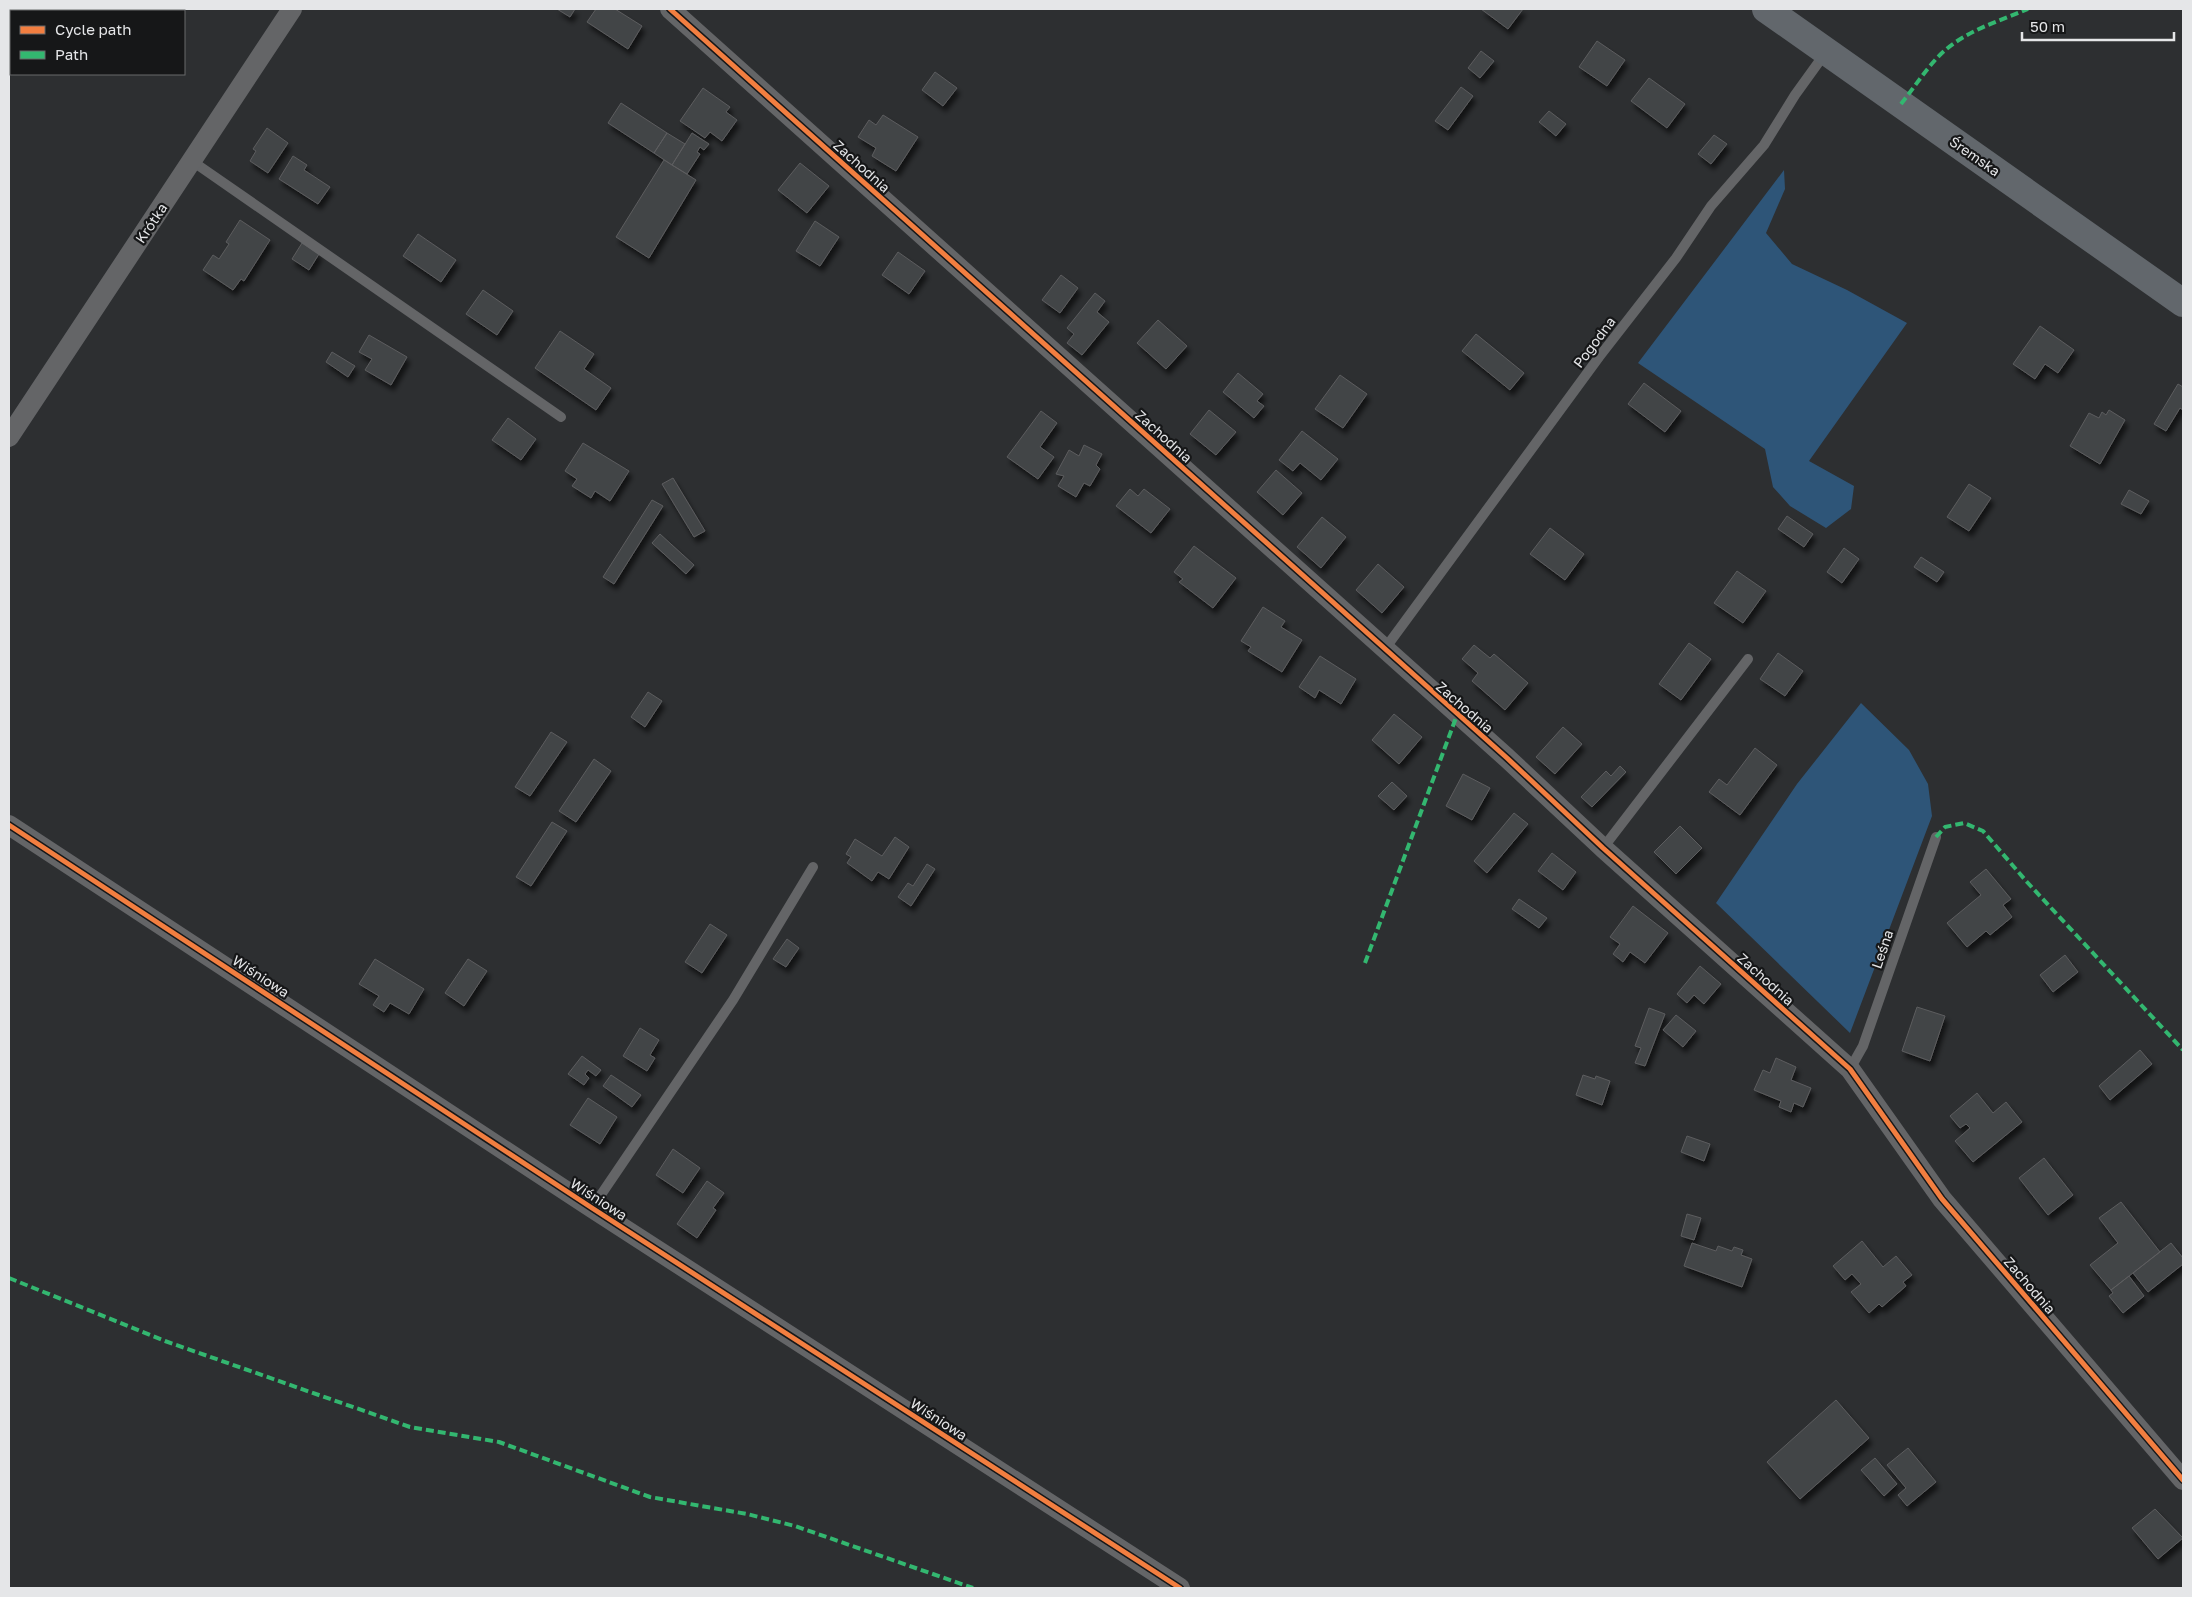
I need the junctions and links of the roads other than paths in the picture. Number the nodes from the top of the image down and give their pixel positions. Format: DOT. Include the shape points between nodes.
graph roads {
  1 [pos="292,9"];
  2 [pos="670,9"];
  3 [pos="1766,9"];
  4 [pos="1826,51"];
  5 [pos="192,161"];
  6 [pos="2183,303"];
  7 [pos="561,417"];
  8 [pos="9,437"];
  9 [pos="1384,650"];
  10 [pos="1748,659"];
  11 [pos="9,825"];
  12 [pos="1936,837"];
  13 [pos="1603,848"];
  14 [pos="813,867"];
  15 [pos="1850,1069"];
  16 [pos="592,1208"];
  17 [pos="2183,1480"];
  18 [pos="1180,1588"];
  1 -- 5 [label="street, Krótka"];
  2 -- 9 [label="street, Zachodnia"];
  3 -- 4 [label="main road, Śremska"];
  4 -- 6 [label="main road, Śremska"];
  4 -- 9 [label="lane, Pogodna" via="1764,145 1712,206 1676,258 1593,364"];
  5 -- 7 [label="lane"];
  5 -- 8 [label="street, Krótka"];
  9 -- 13 [label="street, Zachodnia"];
  10 -- 13 [label="lane"];
  11 -- 16 [label="street, Wiśniowa"];
  12 -- 15 [label="lane, Leśna" via="1862,1046"];
  13 -- 15 [label="street, Zachodnia"];
  14 -- 16 [label="lane" via="733,1000"];
  15 -- 17 [label="street, Zachodnia" via="1942,1199"];
  16 -- 18 [label="street, Wiśniowa"];
}
